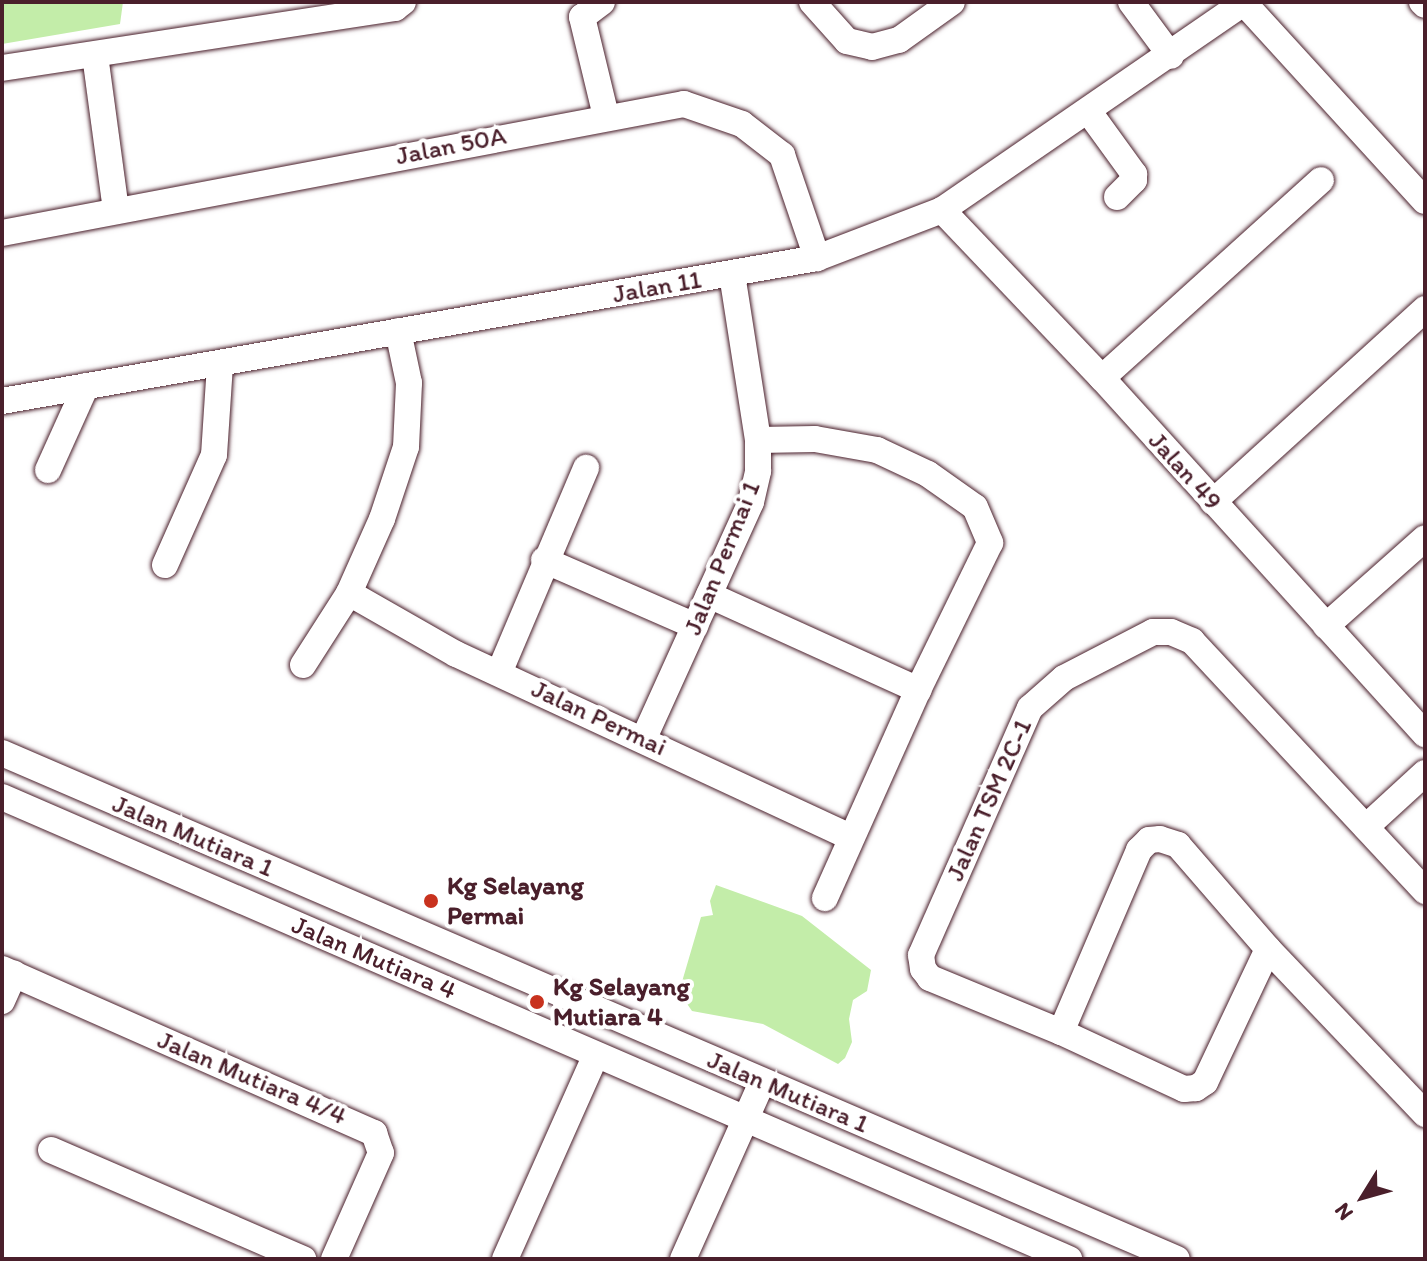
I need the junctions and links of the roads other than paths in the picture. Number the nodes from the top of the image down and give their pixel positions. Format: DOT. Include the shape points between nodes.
graph roads {
  1 [pos="403,2"];
  2 [pos="602,2"];
  3 [pos="812,2"];
  4 [pos="952,2"];
  5 [pos="1131,2"];
  6 [pos="1245,2"];
  7 [pos="95,55"];
  8 [pos="1171,56"];
  9 [pos="2,68"];
  10 [pos="1089,112"];
  11 [pos="606,116"];
  12 [pos="1321,180"];
  13 [pos="1117,197"];
  14 [pos="1425,201"];
  15 [pos="942,210"];
  16 [pos="116,211"];
  17 [pos="2,233"];
  18 [pos="817,258"];
  19 [pos="732,274"];
  20 [pos="1425,309"];
  21 [pos="398,331"];
  22 [pos="220,364"];
  23 [pos="1102,378"];
  24 [pos="86,386"];
  25 [pos="2,401"];
  26 [pos="758,440"];
  27 [pos="586,468"];
  28 [pos="48,470"];
  29 [pos="1213,502"];
  30 [pos="1425,538"];
  31 [pos="544,560"];
  32 [pos="165,565"];
  33 [pos="349,593"];
  34 [pos="709,595"];
  35 [pos="695,626"];
  36 [pos="1326,626"];
  37 [pos="303,665"];
  38 [pos="499,673"];
  39 [pos="918,690"];
  40 [pos="1425,734"];
  41 [pos="644,738"];
  42 [pos="2,753"];
  43 [pos="1425,773"];
  44 [pos="2,797"];
  45 [pos="1366,827"];
  46 [pos="851,837"];
  47 [pos="1425,891"];
  48 [pos="825,898"];
  49 [pos="1268,949"];
  50 [pos="8,972"];
  51 [pos="2,1001"];
  52 [pos="1061,1032"];
  53 [pos="596,1055"];
  54 [pos="762,1082"];
  55 [pos="1425,1114"];
  56 [pos="745,1121"];
  57 [pos="51,1150"];
  58 [pos="303,1259"];
  59 [pos="334,1259"];
  60 [pos="505,1259"];
  61 [pos="683,1259"];
  62 [pos="1069,1259"];
  63 [pos="1177,1259"];
  1 -- 7 [label="street" via="395,8"];
  2 -- 11 [label="street" via="582,17"];
  3 -- 4 [label="street" via="847,41 872,47 899,40"];
  5 -- 8 [label="street"];
  6 -- 8 [label="street, Jalan 11"];
  6 -- 14 [label="street"];
  7 -- 9 [label="street"];
  7 -- 16 [label="street"];
  8 -- 10 [label="street, Jalan 11"];
  10 -- 13 [label="street" via="1134,174"];
  10 -- 15 [label="street, Jalan 11"];
  11 -- 16 [label="street, Jalan 50A"];
  11 -- 18 [label="street, Jalan 50A" via="684,104 742,124 782,155"];
  12 -- 23 [label="street"];
  15 -- 18 [label="street, Jalan 11"];
  15 -- 23 [label="street, Jalan 49"];
  16 -- 17 [label="street, Jalan 50A"];
  18 -- 19 [label="street, Jalan 11"];
  19 -- 21 [label="street, Jalan 11"];
  19 -- 26 [label="street, Jalan Permai 1"];
  20 -- 29 [label="street"];
  21 -- 22 [label="street, Jalan 11"];
  21 -- 33 [label="street" via="409,383 406,447"];
  22 -- 24 [label="street, Jalan 11"];
  22 -- 32 [label="street" via="214,455"];
  23 -- 29 [label="street, Jalan 49"];
  24 -- 25 [label="street, Jalan 11"];
  24 -- 28 [label="street"];
  26 -- 34 [label="street, Jalan Permai 1" via="751,502"];
  26 -- 39 [label="street" via="815,439 877,450 928,474 975,507 990,543"];
  27 -- 31 [label="street"];
  29 -- 36 [label="street, Jalan 49"];
  30 -- 36 [label="street"];
  31 -- 35 [label="street"];
  31 -- 38 [label="street"];
  33 -- 37 [label="street"];
  33 -- 38 [label="street, Jalan Permai"];
  34 -- 35 [label="street, Jalan Permai 1"];
  34 -- 39 [label="street"];
  35 -- 41 [label="street, Jalan Permai 1"];
  36 -- 40 [label="street, Jalan 49"];
  38 -- 41 [label="street, Jalan Permai"];
  39 -- 46 [label="street"];
  41 -- 46 [label="street, Jalan Permai"];
  42 -- 54 [label="street, Jalan Mutiara 1"];
  43 -- 45 [label="street"];
  44 -- 53 [label="street, Jalan Mutiara 4"];
  45 -- 47 [label="street, Jalan TSM 2C-1"];
  45 -- 52 [label="street, Jalan TSM 2C-1" via="1192,641 1171,632 1153,632 1064,678 1030,708 921,955 930,978"];
  46 -- 48 [label="street"];
  49 -- 52 [label="street, Jalan TSM 2C-1" via="1205,1082 1196,1088 1184,1089"];
  49 -- 52 [label="street" via="1178,845 1149,840 1139,850"];
  49 -- 55 [label="street"];
  50 -- 51 [label="street"];
  50 -- 59 [label="street, Jalan Mutiara 4/4" via="374,1133 381,1153"];
  53 -- 56 [label="street, Jalan Mutiara 4"];
  53 -- 60 [label="street"];
  54 -- 56 [label="street"];
  54 -- 63 [label="street, Jalan Mutiara 1"];
  56 -- 61 [label="street"];
  56 -- 62 [label="street, Jalan Mutiara 4"];
  57 -- 58 [label="street"];
}
